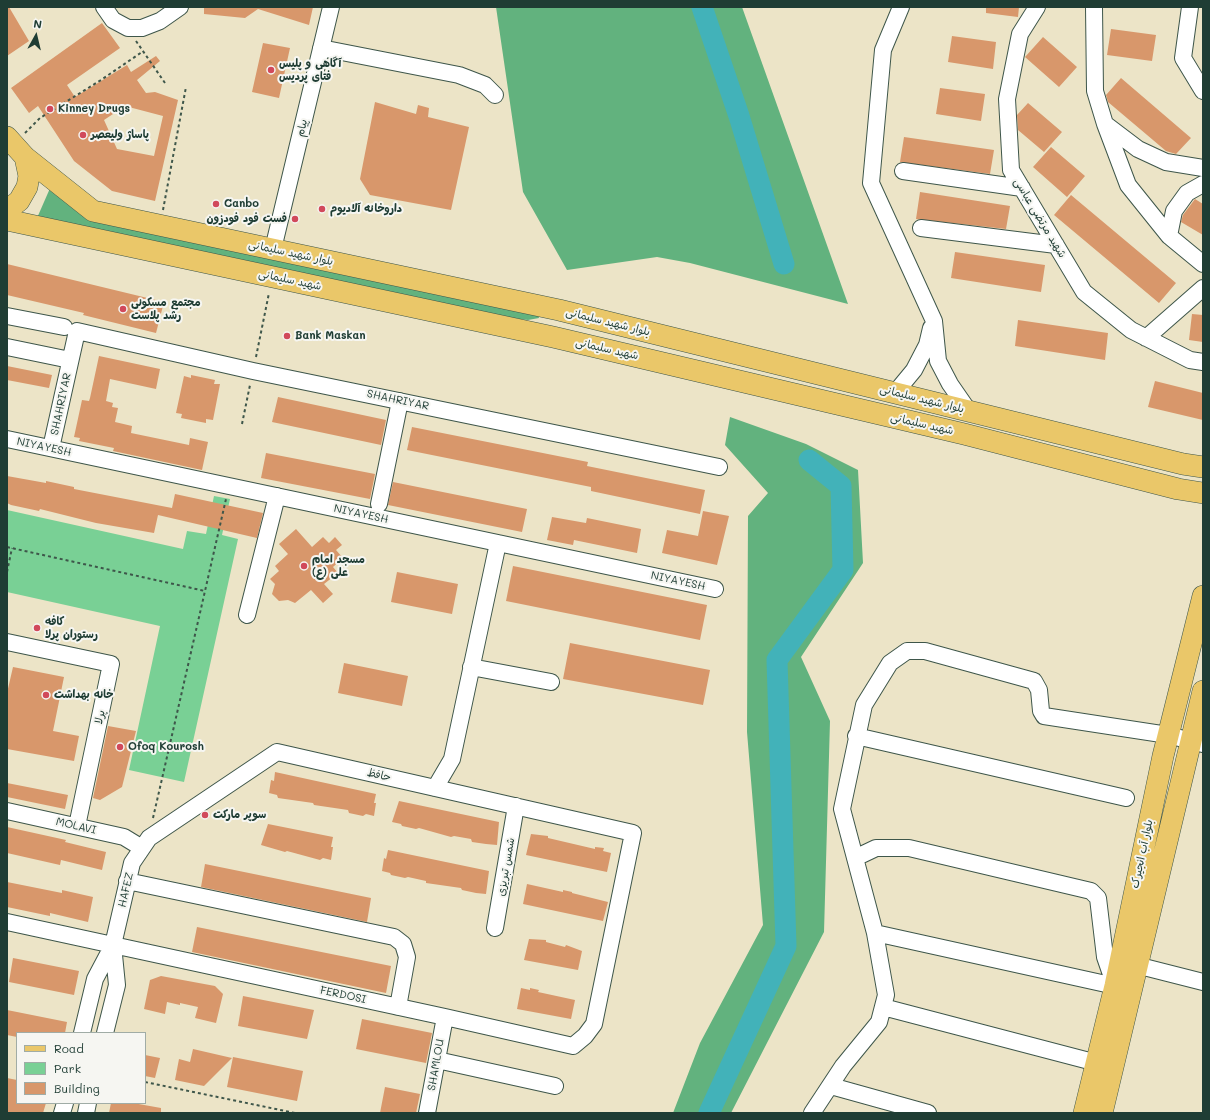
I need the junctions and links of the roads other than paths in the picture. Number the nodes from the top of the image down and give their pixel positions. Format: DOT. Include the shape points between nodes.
graph roads {
  1 [pos="104,7"];
  2 [pos="180,7"];
  3 [pos="330,7"];
  4 [pos="902,7"];
  5 [pos="1037,7"];
  6 [pos="1094,7"];
  7 [pos="1190,7"];
  8 [pos="321,48"];
  9 [pos="1203,91"];
  10 [pos="495,95"];
  11 [pos="1105,124"];
  12 [pos="15,146"];
  13 [pos="1203,168"];
  14 [pos="903,171"];
  15 [pos="1203,184"];
  16 [pos="1022,188"];
  17 [pos="7,210"];
  18 [pos="7,220"];
  19 [pos="921,228"];
  20 [pos="1169,236"];
  21 [pos="1056,245"];
  22 [pos="273,249"];
  23 [pos="1203,264"];
  24 [pos="1203,288"];
  25 [pos="559,310"];
  26 [pos="7,316"];
  27 [pos="934,321"];
  28 [pos="70,329"];
  29 [pos="553,337"];
  30 [pos="1146,338"];
  31 [pos="7,347"];
  32 [pos="70,360"];
  33 [pos="1203,362"];
  34 [pos="895,392"];
  35 [pos="400,401"];
  36 [pos="968,410"];
  37 [pos="7,439"];
  38 [pos="51,448"];
  39 [pos="719,467"];
  40 [pos="1203,467"];
  41 [pos="1203,493"];
  42 [pos="277,496"];
  43 [pos="379,504"];
  44 [pos="498,543"];
  45 [pos="715,589"];
  46 [pos="1203,596"];
  47 [pos="247,615"];
  48 [pos="7,642"];
  49 [pos="471,667"];
  50 [pos="551,682"];
  51 [pos="1203,691"];
  52 [pos="1168,735"];
  53 [pos="856,736"];
  54 [pos="1197,742"];
  55 [pos="436,788"];
  56 [pos="1126,798"];
  57 [pos="516,806"];
  58 [pos="7,811"];
  59 [pos="77,826"];
  60 [pos="145,843"];
  61 [pos="855,858"];
  62 [pos="127,880"];
  63 [pos="7,922"];
  64 [pos="495,928"];
  65 [pos="875,933"];
  66 [pos="113,945"];
  67 [pos="1136,965"];
  68 [pos="95,979"];
  69 [pos="1203,982"];
  70 [pos="117,985"];
  71 [pos="1115,986"];
  72 [pos="398,1007"];
  73 [pos="883,1007"];
  74 [pos="445,1017"];
  75 [pos="82,1032"];
  76 [pos="105,1032"];
  77 [pos="573,1046"];
  78 [pos="437,1060"];
  79 [pos="1097,1063"];
  80 [pos="554,1086"];
  81 [pos="831,1086"];
  82 [pos="427,1113"];
  83 [pos="812,1113"];
  84 [pos="928,1113"];
  85 [pos="1084,1113"];
  86 [pos="1102,1113"];
  1 -- 2 [label="street" via="113,20 128,28 142,28 160,21"];
  3 -- 8 [label="street, پیام"];
  4 -- 27 [label="street" via="883,50 871,183"];
  5 -- 16 [label="street, شهید مرتضی عباسی" via="1020,34 1007,99 1011,170"];
  6 -- 11 [label="street" via="1095,91"];
  7 -- 9 [label="street" via="1183,58"];
  8 -- 10 [label="street" via="459,75 485,85"];
  8 -- 22 [label="street, پیام"];
  11 -- 13 [label="street" via="1138,149 1166,162"];
  11 -- 20 [label="street" via="1128,185"];
  12 -- 17 [label="main road" via="29,176 27,187 18,201"];
  12 -- 22 [label="main road, بلوار شهید سلیمانی" via="93,211"];
  14 -- 16 [label="street"];
  15 -- 20 [label="street" via="1187,193 1174,211"];
  16 -- 21 [label="street, شهید مرتضی عباسی"];
  18 -- 29 [label="main road, شهید سلیمانی"];
  19 -- 21 [label="street"];
  20 -- 23 [label="street"];
  21 -- 30 [label="street, شهید مرتضی عباسی" via="1084,292 1131,330"];
  22 -- 25 [label="main road, بلوار شهید سلیمانی"];
  24 -- 30 [label="street"];
  25 -- 29 [label="main road"];
  25 -- 34 [label="main road, بلوار شهید سلیمانی"];
  26 -- 28 [label="street, SHAHRIYAR"];
  27 -- 34 [label="street" via="927,345 914,370"];
  27 -- 36 [label="street" via="938,361"];
  28 -- 32 [label="street, SHAHRIYAR"];
  28 -- 35 [label="street, SHAHRIYAR" via="253,371"];
  29 -- 41 [label="main road, شهید سلیمانی"];
  30 -- 33 [label="street, شهید مرتضی عباسی" via="1190,360"];
  31 -- 32 [label="street"];
  32 -- 38 [label="street, SHAHRIYAR"];
  34 -- 36 [label="main road, بلوار شهید سلیمانی"];
  35 -- 39 [label="street, SHAHRIYAR"];
  35 -- 43 [label="street"];
  36 -- 40 [label="main road, بلوار شهید سلیمانی"];
  37 -- 38 [label="street, NIYAYESH"];
  38 -- 42 [label="street, NIYAYESH"];
  42 -- 44 [label="street, NIYAYESH"];
  42 -- 47 [label="street"];
  44 -- 45 [label="street, NIYAYESH"];
  44 -- 49 [label="street"];
  46 -- 52 [label="main road, بلوار آب انجیرک"];
  48 -- 59 [label="street, پرلا" via="111,664"];
  49 -- 50 [label="street"];
  49 -- 55 [label="street" via="452,759"];
  51 -- 54 [label="main road, بلوار آب انجیرک"];
  52 -- 53 [label="street" via="1044,716 1034,681 926,651 907,650 890,663 864,705"];
  52 -- 54 [label="street"];
  52 -- 71 [label="main road, بلوار آب انجیرک"];
  53 -- 56 [label="street"];
  53 -- 61 [label="street" via="842,809"];
  54 -- 67 [label="main road, بلوار آب انجیرک"];
  55 -- 57 [label="street, حافظ"];
  55 -- 60 [label="street, حافظ" via="277,752"];
  57 -- 64 [label="street, شمس تبریزی"];
  57 -- 77 [label="street, حافظ" via="633,833 594,1024"];
  58 -- 59 [label="street, MOLAVI"];
  59 -- 60 [label="street, MOLAVI"];
  60 -- 62 [label="street, HAFEZ" via="132,863"];
  61 -- 65 [label="street"];
  61 -- 71 [label="street" via="876,848 909,848 1091,891 1098,898 1105,957"];
  62 -- 66 [label="street, HAFEZ"];
  62 -- 72 [label="street" via="394,937 403,944 407,957"];
  63 -- 66 [label="street, FERDOSI"];
  65 -- 71 [label="street"];
  65 -- 73 [label="street" via="886,995"];
  66 -- 68 [label="street, HAFEZ"];
  66 -- 70 [label="street, HAFEZ"];
  66 -- 72 [label="street, FERDOSI"];
  67 -- 69 [label="street"];
  67 -- 86 [label="main road, بلوار آب انجیرک"];
  68 -- 70 [label="street" via="104,975 111,977"];
  68 -- 75 [label="street, HAFEZ"];
  70 -- 76 [label="street, HAFEZ"];
  71 -- 79 [label="main road, بلوار آب انجیرک"];
  72 -- 74 [label="street, FERDOSI"];
  73 -- 79 [label="street"];
  73 -- 81 [label="street" via="879,1022 843,1066"];
  74 -- 77 [label="street, FERDOSI"];
  74 -- 78 [label="street, SHAMLOU"];
  78 -- 80 [label="street"];
  78 -- 82 [label="street, SHAMLOU"];
  79 -- 85 [label="main road, بلوار آب انجیرک"];
  81 -- 83 [label="street"];
  81 -- 84 [label="street"];
}
